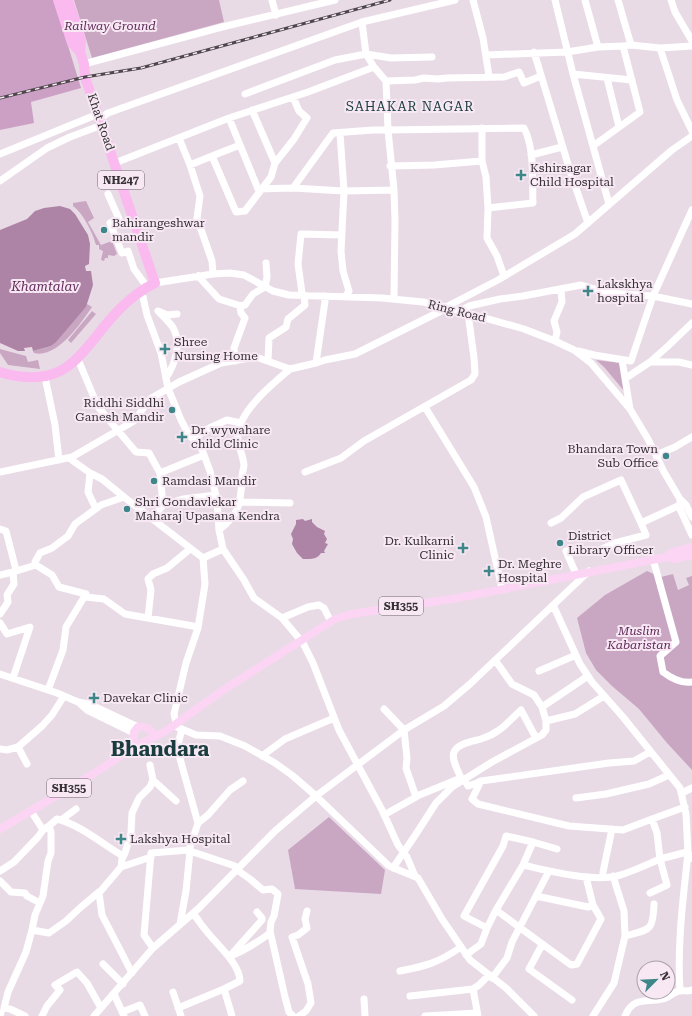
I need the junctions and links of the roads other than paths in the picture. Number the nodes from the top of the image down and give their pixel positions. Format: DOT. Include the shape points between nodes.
graph roads {
  1 [pos="58,0"];
  2 [pos="68,0"];
  3 [pos="272,0"];
  4 [pos="335,0"];
  5 [pos="454,0"];
  6 [pos="473,0"];
  7 [pos="555,0"];
  8 [pos="585,0"];
  9 [pos="618,0"];
  10 [pos="671,0"];
  11 [pos="276,15"];
  12 [pos="362,22"];
  13 [pos="692,41"];
  14 [pos="623,46"];
  15 [pos="631,46"];
  16 [pos="692,46"];
  17 [pos="598,47"];
  18 [pos="660,48"];
  19 [pos="80,52"];
  20 [pos="534,52"];
  21 [pos="567,52"];
  22 [pos="366,54"];
  23 [pos="486,55"];
  24 [pos="432,57"];
  25 [pos="84,64"];
  26 [pos="374,67"];
  27 [pos="572,74"];
  28 [pos="489,76"];
  29 [pos="541,76"];
  30 [pos="607,78"];
  31 [pos="632,80"];
  32 [pos="386,81"];
  33 [pos="246,94"];
  34 [pos="293,97"];
  35 [pos="252,110"];
  36 [pos="229,118"];
  37 [pos="100,119"];
  38 [pos="619,127"];
  39 [pos="482,128"];
  40 [pos="388,130"];
  41 [pos="692,131"];
  42 [pos="340,133"];
  43 [pos="692,136"];
  44 [pos="179,138"];
  45 [pos="240,145"];
  46 [pos="593,146"];
  47 [pos="562,147"];
  48 [pos="0,154"];
  49 [pos="530,155"];
  50 [pos="212,156"];
  51 [pos="482,161"];
  52 [pos="115,163"];
  53 [pos="275,163"];
  54 [pos="190,165"];
  55 [pos="390,166"];
  56 [pos="0,181"];
  57 [pos="293,188"];
  58 [pos="262,189"];
  59 [pos="394,190"];
  60 [pos="344,191"];
  61 [pos="108,194"];
  62 [pos="609,204"];
  63 [pos="488,208"];
  64 [pos="692,210"];
  65 [pos="588,223"];
  66 [pos="342,235"];
  67 [pos="266,263"];
  68 [pos="213,274"];
  69 [pos="198,276"];
  70 [pos="504,276"];
  71 [pos="151,285"];
  72 [pos="265,287"];
  73 [pos="561,289"];
  74 [pos="138,293"];
  75 [pos="304,295"];
  76 [pos="324,296"];
  77 [pos="653,296"];
  78 [pos="345,297"];
  79 [pos="393,299"];
  80 [pos="692,304"];
  81 [pos="241,306"];
  82 [pos="446,307"];
  83 [pos="158,311"];
  84 [pos="460,311"];
  85 [pos="146,312"];
  86 [pos="468,313"];
  87 [pos="177,314"];
  88 [pos="692,323"];
  89 [pos="555,341"];
  90 [pos="574,350"];
  91 [pos="78,357"];
  92 [pos="235,360"];
  93 [pos="622,360"];
  94 [pos="268,361"];
  95 [pos="650,362"];
  96 [pos="316,363"];
  97 [pos="692,365"];
  98 [pos="290,369"];
  99 [pos="0,372"];
  100 [pos="45,377"];
  101 [pos="166,378"];
  102 [pos="626,378"];
  103 [pos="168,388"];
  104 [pos="425,407"];
  105 [pos="630,409"];
  106 [pos="240,423"];
  107 [pos="117,432"];
  108 [pos="692,437"];
  109 [pos="194,440"];
  110 [pos="204,455"];
  111 [pos="656,455"];
  112 [pos="69,458"];
  113 [pos="59,460"];
  114 [pos="0,472"];
  115 [pos="305,472"];
  116 [pos="90,473"];
  117 [pos="160,473"];
  118 [pos="216,495"];
  119 [pos="124,497"];
  120 [pos="240,502"];
  121 [pos="680,502"];
  122 [pos="290,503"];
  123 [pos="162,505"];
  124 [pos="96,509"];
  125 [pos="692,517"];
  126 [pos="152,519"];
  127 [pos="551,523"];
  128 [pos="641,523"];
  129 [pos="0,529"];
  130 [pos="219,530"];
  131 [pos="692,535"];
  132 [pos="692,547"];
  133 [pos="190,548"];
  134 [pos="223,549"];
  135 [pos="602,549"];
  136 [pos="566,551"];
  137 [pos="692,555"];
  138 [pos="667,557"];
  139 [pos="203,558"];
  140 [pos="653,559"];
  141 [pos="36,565"];
  142 [pos="14,571"];
  143 [pos="589,571"];
  144 [pos="576,574"];
  145 [pos="0,575"];
  146 [pos="502,589"];
  147 [pos="86,594"];
  148 [pos="553,605"];
  149 [pos="0,614"];
  150 [pos="148,618"];
  151 [pos="282,618"];
  152 [pos="331,622"];
  153 [pos="0,623"];
  154 [pos="198,628"];
  155 [pos="301,641"];
  156 [pos="576,655"];
  157 [pos="495,660"];
  158 [pos="539,671"];
  159 [pos="0,674"];
  160 [pos="588,676"];
  161 [pos="13,678"];
  162 [pos="692,682"];
  163 [pos="48,690"];
  164 [pos="64,696"];
  165 [pos="604,696"];
  166 [pos="542,707"];
  167 [pos="384,709"];
  168 [pos="334,718"];
  169 [pos="546,721"];
  170 [pos="179,726"];
  171 [pos="136,730"];
  172 [pos="404,730"];
  173 [pos="155,736"];
  174 [pos="536,738"];
  175 [pos="136,746"];
  176 [pos="18,747"];
  177 [pos="0,749"];
  178 [pos="650,752"];
  179 [pos="262,756"];
  180 [pos="27,764"];
  181 [pos="356,764"];
  182 [pos="150,765"];
  183 [pos="669,775"];
  184 [pos="463,778"];
  185 [pos="153,780"];
  186 [pos="244,781"];
  187 [pos="477,783"];
  188 [pos="692,788"];
  189 [pos="682,793"];
  190 [pos="316,796"];
  191 [pos="416,797"];
  192 [pos="576,798"];
  193 [pos="176,801"];
  194 [pos="76,809"];
  195 [pos="32,811"];
  196 [pos="688,811"];
  197 [pos="384,815"];
  198 [pos="652,819"];
  199 [pos="61,820"];
  200 [pos="198,823"];
  201 [pos="46,828"];
  202 [pos="0,829"];
  203 [pos="612,829"];
  204 [pos="690,840"];
  205 [pos="533,842"];
  206 [pos="558,849"];
  207 [pos="190,851"];
  208 [pos="404,853"];
  209 [pos="124,856"];
  210 [pos="690,856"];
  211 [pos="151,858"];
  212 [pos="660,859"];
  213 [pos="524,865"];
  214 [pos="121,867"];
  215 [pos="393,868"];
  216 [pos="237,870"];
  217 [pos="0,871"];
  218 [pos="549,871"];
  219 [pos="603,872"];
  220 [pos="415,876"];
  221 [pos="613,876"];
  222 [pos="586,877"];
  223 [pos="0,881"];
  224 [pos="99,892"];
  225 [pos="650,893"];
  226 [pos="536,896"];
  227 [pos="40,903"];
  228 [pos="654,904"];
  229 [pos="593,905"];
  230 [pos="496,910"];
  231 [pos="307,911"];
  232 [pos="257,912"];
  233 [pos="192,914"];
  234 [pos="180,924"];
  235 [pos="520,927"];
  236 [pos="487,928"];
  237 [pos="32,930"];
  238 [pos="270,933"];
  239 [pos="625,936"];
  240 [pos="542,945"];
  241 [pos="153,948"];
  242 [pos="461,948"];
  243 [pos="466,955"];
  244 [pos="229,957"];
  245 [pos="103,964"];
  246 [pos="400,971"];
  247 [pos="132,973"];
  248 [pos="491,976"];
  249 [pos="123,984"];
  250 [pos="473,988"];
  251 [pos="224,989"];
  252 [pos="692,990"];
  253 [pos="680,991"];
  254 [pos="173,992"];
  255 [pos="114,994"];
  256 [pos="410,996"];
  257 [pos="364,999"];
  258 [pos="572,1000"];
  259 [pos="101,1008"];
  260 [pos="178,1008"];
  261 [pos="1,1011"];
  262 [pos="123,1014"];
  263 [pos="478,1014"];
  264 [pos="304,1015"];
  265 [pos="25,1016"];
  266 [pos="42,1016"];
  267 [pos="94,1016"];
  268 [pos="145,1016"];
  269 [pos="181,1016"];
  270 [pos="232,1016"];
  271 [pos="293,1016"];
  272 [pos="365,1016"];
  273 [pos="425,1016"];
  274 [pos="534,1016"];
  275 [pos="593,1016"];
  276 [pos="626,1016"];
  1 -- 19 [label="highway, Khat Road / NH247" via="72,43"];
  2 -- 19 [label="highway, Khat Road / NH247" via="82,40"];
  3 -- 11 [label="street"];
  4 -- 11 [label="street"];
  5 -- 12 [label="street"];
  6 -- 23 [label="street"];
  7 -- 21 [label="street"];
  8 -- 17 [label="street"];
  9 -- 15 [label="street"];
  10 -- 13 [label="street"];
  11 -- 25 [label="street"];
  12 -- 22 [label="street"];
  12 -- 37 [label="street" via="115,110"];
  14 -- 15 [label="street"];
  14 -- 17 [label="street"];
  14 -- 31 [label="street"];
  15 -- 18 [label="street"];
  16 -- 18 [label="street"];
  17 -- 21 [label="street"];
  18 -- 41 [label="street" via="677,100"];
  19 -- 25 [label="highway, Khat Road / NH247"];
  20 -- 21 [label="street"];
  20 -- 23 [label="street"];
  20 -- 29 [label="street"];
  21 -- 27 [label="street"];
  22 -- 24 [label="street" via="391,58"];
  22 -- 26 [label="street"];
  22 -- 33 [label="street" via="335,60"];
  23 -- 28 [label="street"];
  25 -- 37 [label="highway, Khat Road / NH247" via="85,77"];
  26 -- 32 [label="street"];
  26 -- 34 [label="street"];
  27 -- 30 [label="street"];
  27 -- 46 [label="street"];
  28 -- 29 [label="street" via="504,77 519,72 524,83"];
  28 -- 32 [label="street"];
  29 -- 47 [label="street"];
  30 -- 31 [label="street"];
  30 -- 38 [label="street"];
  31 -- 38 [label="street" via="640,112"];
  32 -- 40 [label="street"];
  34 -- 35 [label="street"];
  34 -- 53 [label="street" via="299,111 307,118"];
  35 -- 36 [label="street"];
  35 -- 53 [label="street"];
  36 -- 44 [label="street"];
  36 -- 45 [label="street"];
  37 -- 48 [label="street"];
  37 -- 52 [label="highway, Khat Road / NH247"];
  37 -- 56 [label="street" via="47,148"];
  38 -- 46 [label="street"];
  39 -- 40 [label="street"];
  39 -- 49 [label="street" via="524,128 528,136"];
  39 -- 51 [label="street"];
  40 -- 42 [label="street"];
  40 -- 55 [label="street"];
  42 -- 57 [label="street" via="333,133"];
  42 -- 60 [label="street"];
  43 -- 62 [label="street"];
  44 -- 52 [label="street"];
  44 -- 54 [label="street"];
  45 -- 50 [label="street"];
  45 -- 58 [label="street" via="258,189"];
  46 -- 62 [label="street"];
  47 -- 49 [label="street"];
  47 -- 65 [label="street"];
  49 -- 63 [label="street" via="533,204"];
  50 -- 54 [label="street"];
  50 -- 58 [label="street" via="236,212 245,212"];
  51 -- 55 [label="street" via="434,166"];
  51 -- 63 [label="street"];
  52 -- 71 [label="highway, Khat Road / NH247"];
  53 -- 58 [label="street" via="271,177"];
  54 -- 68 [label="street" via="200,196 197,218 212,261"];
  55 -- 59 [label="street"];
  57 -- 58 [label="street"];
  57 -- 60 [label="street"];
  59 -- 60 [label="street"];
  59 -- 79 [label="street" via="396,222"];
  60 -- 66 [label="street"];
  61 -- 71 [label="street" via="119,219 110,223 120,254 128,251 133,267"];
  62 -- 65 [label="street"];
  63 -- 70 [label="street" via="487,238"];
  64 -- 77 [label="street"];
  65 -- 70 [label="street" via="575,234"];
  66 -- 75 [label="street" via="300,234 298,264"];
  66 -- 78 [label="street" via="343,271 349,291"];
  67 -- 72 [label="street"];
  68 -- 69 [label="street, Ring Road"];
  68 -- 72 [label="street, Ring Road" via="244,275"];
  69 -- 71 [label="street, Ring Road"];
  69 -- 81 [label="street" via="219,299"];
  70 -- 82 [label="street"];
  71 -- 74 [label="highway"];
  72 -- 75 [label="street, Ring Road" via="289,295"];
  72 -- 81 [label="street"];
  73 -- 77 [label="street" via="581,285 609,293"];
  73 -- 84 [label="street" via="500,299 469,306"];
  73 -- 89 [label="street" via="562,302 554,321 557,332"];
  74 -- 85 [label="street" via="143,297"];
  74 -- 91 [label="highway" via="122,306"];
  75 -- 76 [label="street, Ring Road"];
  75 -- 94 [label="street" via="305,305 288,319 286,327 269,338"];
  76 -- 78 [label="street, Ring Road"];
  76 -- 96 [label="street"];
  77 -- 80 [label="street"];
  77 -- 93 [label="street" via="631,361"];
  78 -- 79 [label="street, Ring Road"];
  79 -- 82 [label="street, Ring Road"];
  81 -- 92 [label="street" via="241,314 245,318 234,348"];
  82 -- 84 [label="street, Ring Road"];
  82 -- 96 [label="street" via="355,354"];
  83 -- 85 [label="street"];
  83 -- 87 [label="street" via="167,315"];
  83 -- 101 [label="street" via="172,326 178,346"];
  84 -- 86 [label="street, Ring Road"];
  85 -- 101 [label="street" via="161,353"];
  86 -- 89 [label="street, Ring Road"];
  86 -- 104 [label="street" via="475,374 471,380"];
  88 -- 95 [label="street"];
  89 -- 90 [label="street, Ring Road"];
  90 -- 93 [label="street"];
  90 -- 105 [label="street, Ring Road" via="592,363"];
  91 -- 100 [label="highway" via="69,366"];
  91 -- 107 [label="street" via="98,407"];
  92 -- 94 [label="street" via="256,357"];
  92 -- 103 [label="street" via="221,363"];
  93 -- 102 [label="street"];
  94 -- 98 [label="street"];
  95 -- 97 [label="street" via="679,362"];
  95 -- 102 [label="street"];
  96 -- 98 [label="street"];
  98 -- 106 [label="street" via="250,408"];
  99 -- 100 [label="highway"];
  100 -- 113 [label="street"];
  101 -- 103 [label="street"];
  102 -- 105 [label="street"];
  103 -- 107 [label="street" via="150,399 134,421"];
  103 -- 109 [label="street" via="181,420"];
  104 -- 115 [label="street" via="364,440 341,458"];
  104 -- 146 [label="street" via="474,487 486,517"];
  105 -- 111 [label="street, Ring Road"];
  106 -- 109 [label="street" via="228,420 205,430"];
  106 -- 120 [label="street" via="237,439 244,465"];
  107 -- 112 [label="street"];
  107 -- 117 [label="street" via="136,452 149,453"];
  108 -- 111 [label="street"];
  109 -- 110 [label="street"];
  110 -- 117 [label="street"];
  110 -- 118 [label="street"];
  111 -- 121 [label="street, Ring Road"];
  112 -- 113 [label="street"];
  112 -- 116 [label="street"];
  113 -- 114 [label="street"];
  116 -- 119 [label="street" via="102,479"];
  116 -- 124 [label="street" via="88,492"];
  117 -- 123 [label="street"];
  118 -- 123 [label="street" via="183,499"];
  118 -- 130 [label="street"];
  119 -- 124 [label="street"];
  119 -- 126 [label="street"];
  120 -- 122 [label="street"];
  120 -- 130 [label="street" via="237,511"];
  121 -- 125 [label="street, Ring Road" via="686,505"];
  121 -- 128 [label="street"];
  121 -- 131 [label="street, Ring Road" via="680,509"];
  123 -- 126 [label="street"];
  124 -- 141 [label="street" via="75,524 68,536 40,553"];
  126 -- 133 [label="street"];
  127 -- 128 [label="street" via="561,518 583,497 621,480"];
  128 -- 135 [label="street" via="646,535"];
  129 -- 142 [label="street" via="6,531"];
  130 -- 134 [label="street"];
  132 -- 138 [label="main road, SH355" via="672,552"];
  133 -- 139 [label="street"];
  133 -- 150 [label="street" via="167,568 148,579 151,590"];
  134 -- 139 [label="street"];
  134 -- 151 [label="street" via="254,598"];
  136 -- 144 [label="street"];
  137 -- 138 [label="main road, SH355" via="674,559"];
  138 -- 140 [label="main road, SH355"];
  139 -- 154 [label="street" via="205,584"];
  140 -- 143 [label="main road, SH355"];
  140 -- 162 [label="street" via="676,642 660,656 663,672 670,678 686,683"];
  141 -- 142 [label="street"];
  141 -- 147 [label="street" via="52,575 59,587"];
  142 -- 145 [label="street"];
  142 -- 149 [label="street" via="14,584 8,594 8,602"];
  143 -- 144 [label="main road, SH355"];
  143 -- 148 [label="street"];
  144 -- 146 [label="main road, SH355"];
  146 -- 152 [label="main road, SH355" via="352,614"];
  147 -- 150 [label="street" via="86,597 104,599 124,614"];
  147 -- 163 [label="street" via="66,627 63,650"];
  148 -- 156 [label="street"];
  148 -- 157 [label="street"];
  150 -- 154 [label="street"];
  151 -- 152 [label="street" via="308,606 319,605 324,608"];
  151 -- 155 [label="street"];
  152 -- 155 [label="main road, SH355"];
  153 -- 161 [label="street" via="7,634 30,627"];
  154 -- 170 [label="street" via="186,663 174,714"];
  155 -- 168 [label="street" via="313,663"];
  155 -- 170 [label="main road, SH355" via="222,691"];
  156 -- 158 [label="street"];
  156 -- 160 [label="street"];
  157 -- 166 [label="street" via="512,684 534,696"];
  157 -- 172 [label="street" via="444,706"];
  159 -- 161 [label="street"];
  160 -- 165 [label="street"];
  160 -- 166 [label="street"];
  161 -- 163 [label="street"];
  163 -- 164 [label="street"];
  164 -- 171 [label="street" via="78,702 87,710"];
  164 -- 176 [label="street" via="52,715"];
  165 -- 169 [label="street" via="575,714"];
  165 -- 178 [label="street"];
  166 -- 169 [label="street"];
  167 -- 172 [label="street"];
  168 -- 179 [label="street" via="285,739"];
  168 -- 181 [label="street"];
  169 -- 174 [label="street" via="546,730"];
  170 -- 173 [label="main road, SH355"];
  170 -- 179 [label="street" via="196,735 220,736"];
  170 -- 200 [label="street" via="177,748"];
  171 -- 173 [label="main road" via="143,726 151,730"];
  171 -- 175 [label="main road" via="133,739"];
  172 -- 181 [label="street"];
  172 -- 191 [label="street" via="406,768"];
  173 -- 175 [label="main road, SH355"];
  174 -- 184 [label="street"];
  174 -- 184 [label="street" via="521,710 498,732 457,748 453,758"];
  175 -- 195 [label="main road, SH355"];
  176 -- 177 [label="street"];
  176 -- 180 [label="street"];
  178 -- 183 [label="street"];
  178 -- 187 [label="street" via="634,761"];
  179 -- 190 [label="street" via="293,776"];
  181 -- 190 [label="street"];
  181 -- 197 [label="street"];
  182 -- 185 [label="street"];
  183 -- 189 [label="street"];
  183 -- 192 [label="street" via="649,784"];
  184 -- 187 [label="street" via="468,786"];
  184 -- 191 [label="street"];
  184 -- 208 [label="street" via="436,803"];
  185 -- 193 [label="street"];
  185 -- 209 [label="street" via="135,804 131,833"];
  186 -- 200 [label="street" via="230,790"];
  187 -- 203 [label="street" via="479,785 472,799 478,804 569,826"];
  188 -- 189 [label="street"];
  189 -- 196 [label="street"];
  190 -- 215 [label="street"];
  190 -- 216 [label="street" via="275,831"];
  191 -- 197 [label="street"];
  194 -- 199 [label="street"];
  195 -- 201 [label="street"];
  195 -- 202 [label="main road, SH355"];
  196 -- 198 [label="street"];
  196 -- 204 [label="street"];
  197 -- 208 [label="street"];
  198 -- 203 [label="street" via="623,830"];
  198 -- 212 [label="street" via="657,833"];
  199 -- 201 [label="street" via="57,819"];
  199 -- 209 [label="street" via="77,826"];
  200 -- 207 [label="street"];
  201 -- 217 [label="street" via="14,862"];
  201 -- 227 [label="street" via="51,832 51,853"];
  203 -- 219 [label="street"];
  204 -- 210 [label="street"];
  205 -- 206 [label="street"];
  205 -- 213 [label="street"];
  205 -- 236 [label="street" via="506,836 464,916"];
  207 -- 211 [label="street" via="151,853"];
  207 -- 216 [label="street" via="235,866"];
  207 -- 234 [label="street"];
  208 -- 215 [label="street"];
  208 -- 220 [label="street"];
  209 -- 214 [label="street"];
  210 -- 212 [label="street" via="687,852"];
  210 -- 253 [label="street" via="680,936"];
  211 -- 214 [label="street"];
  211 -- 241 [label="street" via="144,935"];
  212 -- 221 [label="street"];
  212 -- 225 [label="street" via="667,885"];
  213 -- 218 [label="street"];
  213 -- 230 [label="street"];
  214 -- 224 [label="street"];
  215 -- 220 [label="street"];
  216 -- 233 [label="street"];
  216 -- 238 [label="street" via="263,890 272,889 278,894 274,916 270,922"];
  218 -- 222 [label="street"];
  218 -- 226 [label="street"];
  220 -- 242 [label="street"];
  221 -- 222 [label="street"];
  221 -- 239 [label="street" via="624,911"];
  222 -- 229 [label="street"];
  223 -- 227 [label="street" via="11,892 25,893"];
  224 -- 237 [label="street" via="50,933"];
  224 -- 247 [label="street" via="102,915"];
  226 -- 229 [label="street" via="588,907"];
  226 -- 235 [label="street"];
  227 -- 237 [label="street"];
  228 -- 239 [label="street" via="654,920 650,927"];
  229 -- 240 [label="street" via="601,919 577,964 571,965"];
  230 -- 235 [label="street"];
  230 -- 236 [label="street"];
  231 -- 264 [label="street" via="307,928 292,937 312,1003"];
  232 -- 244 [label="street" via="262,920"];
  233 -- 234 [label="street"];
  233 -- 244 [label="street"];
  234 -- 241 [label="street"];
  235 -- 240 [label="street"];
  235 -- 248 [label="street" via="507,958"];
  236 -- 243 [label="street" via="481,944"];
  237 -- 261 [label="street" via="26,952"];
  238 -- 244 [label="street" via="258,943"];
  238 -- 271 [label="street" via="284,997"];
  239 -- 275 [label="street" via="614,982"];
  240 -- 258 [label="street" via="529,969"];
  241 -- 247 [label="street"];
  242 -- 243 [label="street"];
  242 -- 246 [label="street" via="429,965"];
  243 -- 248 [label="street"];
  244 -- 251 [label="street" via="240,976 240,981"];
  245 -- 249 [label="street"];
  247 -- 249 [label="street"];
  248 -- 250 [label="street"];
  248 -- 274 [label="street"];
  249 -- 255 [label="street"];
  250 -- 256 [label="street"];
  250 -- 263 [label="street"];
  251 -- 260 [label="street"];
  251 -- 270 [label="street"];
  252 -- 253 [label="street"];
  253 -- 276 [label="street" via="664,999 635,1003"];
  254 -- 260 [label="street"];
  255 -- 259 [label="street"];
  255 -- 262 [label="street"];
  257 -- 272 [label="street"];
  259 -- 266 [label="street" via="78,972 55,985 60,990"];
  259 -- 267 [label="street"];
  260 -- 269 [label="street"];
  261 -- 265 [label="street" via="10,1009"];
  262 -- 268 [label="street" via="140,1005"];
  263 -- 273 [label="street"];
}
